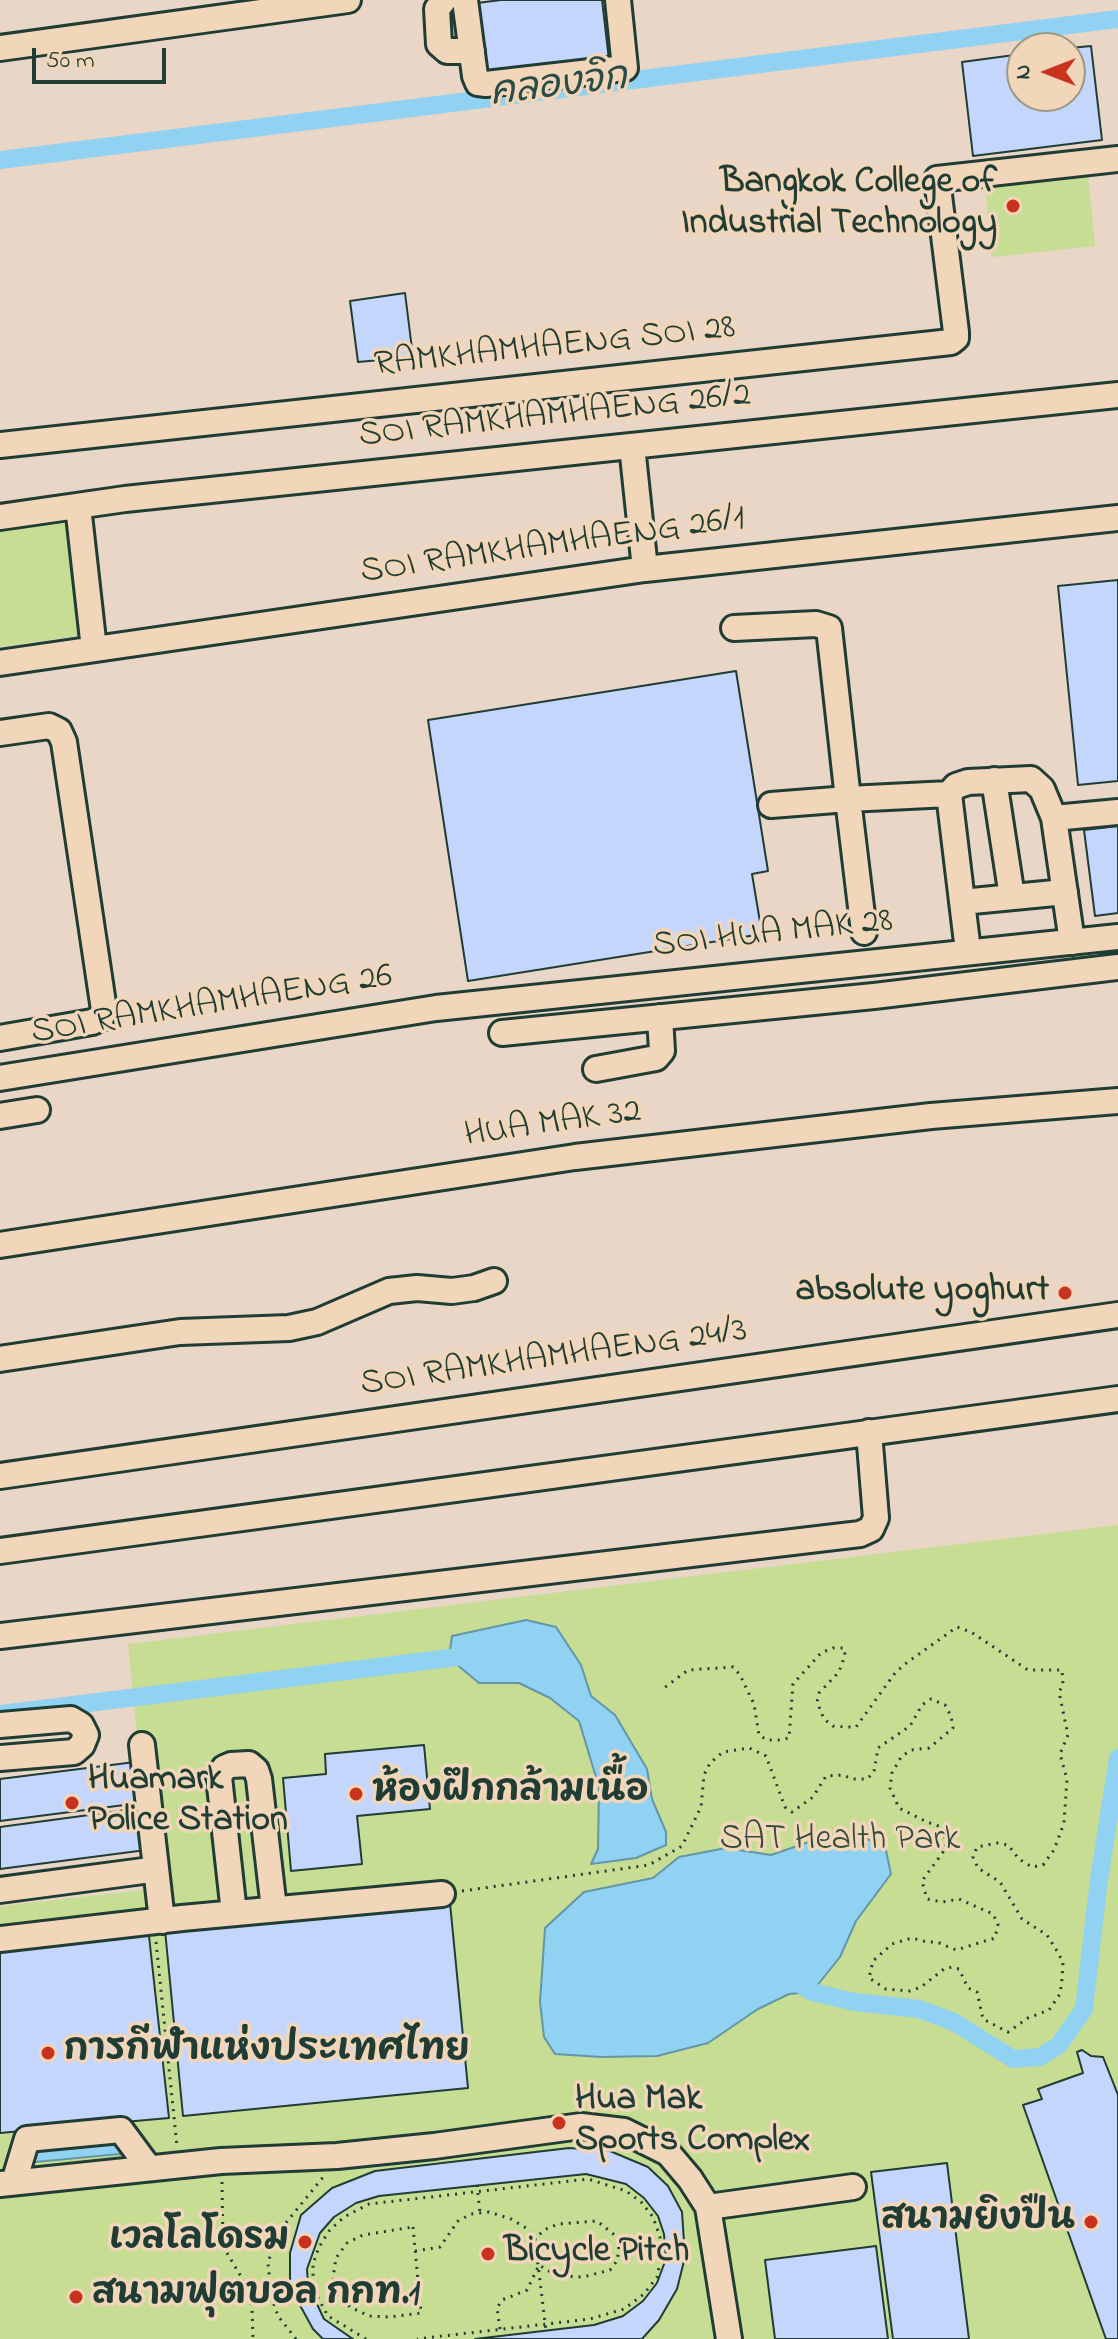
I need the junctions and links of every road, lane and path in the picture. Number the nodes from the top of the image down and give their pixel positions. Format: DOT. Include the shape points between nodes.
graph roads {
  1 [pos="348,0"];
  2 [pos="444,0"];
  3 [pos="465,0"];
  4 [pos="618,0"];
  5 [pos="0,48"];
  6 [pos="472,51"];
  7 [pos="1118,159"];
  8 [pos="1118,395"];
  9 [pos="0,445"];
  10 [pos="632,446"];
  11 [pos="78,506"];
  12 [pos="0,517"];
  13 [pos="1118,518"];
  14 [pos="645,569"];
  15 [pos="734,628"];
  16 [pos="94,649"];
  17 [pos="0,663"];
  18 [pos="0,733"];
  19 [pos="994,780"];
  20 [pos="949,794"];
  21 [pos="848,799"];
  22 [pos="771,805"];
  23 [pos="1118,812"];
  24 [pos="1054,818"];
  25 [pos="1065,892"];
  26 [pos="1012,897"];
  27 [pos="962,902"];
  28 [pos="864,932"];
  29 [pos="1118,937"];
  30 [pos="1072,942"];
  31 [pos="968,951"];
  32 [pos="1118,967"];
  33 [pos="436,1008"];
  34 [pos="660,1017"];
  35 [pos="502,1033"];
  36 [pos="0,1038"];
  37 [pos="596,1069"];
  38 [pos="0,1078"];
  39 [pos="1118,1101"];
  40 [pos="37,1110"];
  41 [pos="0,1116"];
  42 [pos="0,1245"];
  43 [pos="494,1281"];
  44 [pos="1118,1315"];
  45 [pos="0,1359"];
  46 [pos="1118,1399"];
  47 [pos="869,1432"];
  48 [pos="0,1476"];
  49 [pos="0,1551"];
  50 [pos="0,1636"];
  51 [pos="664,1688"];
  52 [pos="0,1725"];
  53 [pos="142,1745"];
  54 [pos="0,1758"];
  55 [pos="143,1871"];
  56 [pos="0,1890"];
  57 [pos="442,1894"];
  58 [pos="274,1909"];
  59 [pos="234,1913"];
  60 [pos="158,1921"];
  61 [pos="0,1939"];
  62 [pos="337,2156"];
  63 [pos="221,2161"];
  64 [pos="180,2165"];
  65 [pos="149,2168"];
  66 [pos="7,2183"];
  67 [pos="477,2185"];
  68 [pos="853,2187"];
  69 [pos="477,2191"];
  70 [pos="708,2207"];
  71 [pos="480,2213"];
  72 [pos="535,2239"];
  73 [pos="415,2251"];
  74 [pos="539,2265"];
  75 [pos="545,2324"];
  76 [pos="500,2329"];
  77 [pos="546,2331"];
  78 [pos="253,2339"];
  79 [pos="296,2339"];
  80 [pos="366,2339"];
  81 [pos="417,2339"];
  82 [pos="729,2339"];
  1 -- 5 [label="street"];
  2 -- 6 [label="street" via="437,9 439,44 447,51"];
  3 -- 6 [label="street"];
  4 -- 6 [label="street" via="625,68 618,71 478,83"];
  7 -- 9 [label="street, RAMKHAMHAENG SOI 28" via="937,179 956,332 951,342"];
  8 -- 10 [label="street, SOI RAMKHAMHAENG 26/2"];
  10 -- 11 [label="street, SOI RAMKHAMHAENG 26/2"];
  10 -- 14 [label="street"];
  11 -- 12 [label="street, SOI RAMKHAMHAENG 26/2"];
  11 -- 16 [label="street"];
  13 -- 14 [label="street, SOI RAMKHAMHAENG 26/1"];
  14 -- 16 [label="street, SOI RAMKHAMHAENG 26/1"];
  15 -- 21 [label="street" via="829,628"];
  16 -- 17 [label="street, SOI RAMKHAMHAENG 26/1"];
  18 -- 36 [label="street" via="49,726 64,742 104,1010 92,1022"];
  19 -- 20 [label="street" via="968,782"];
  19 -- 24 [label="street" via="1031,779 1042,789"];
  19 -- 26 [label="street"];
  20 -- 21 [label="street"];
  20 -- 27 [label="street"];
  21 -- 22 [label="street"];
  21 -- 28 [label="street"];
  23 -- 24 [label="street"];
  24 -- 25 [label="street"];
  25 -- 26 [label="street"];
  25 -- 30 [label="street"];
  26 -- 27 [label="street"];
  27 -- 31 [label="street"];
  29 -- 30 [label="street, SOI HUA MAK 28"];
  30 -- 31 [label="street, SOI HUA MAK 28"];
  31 -- 33 [label="street, SOI HUA MAK 28"];
  32 -- 34 [label="street"];
  33 -- 38 [label="street, SOI RAMKHAMHAENG 26"];
  34 -- 35 [label="street"];
  34 -- 37 [label="street" via="662,1051 656,1058"];
  39 -- 42 [label="street, HUA MAK 32" via="931,1116 575,1157"];
  40 -- 41 [label="street"];
  43 -- 45 [label="street" via="452,1291 389,1291 317,1322 289,1328 180,1332"];
  44 -- 48 [label="street, SOI RAMKHAMHAENG 24/3"];
  46 -- 47 [label="street"];
  47 -- 49 [label="street"];
  47 -- 50 [label="street" via="876,1518 871,1529 860,1534"];
  51 -- 57 [label="path" via="688,1670 733,1667 754,1704 759,1735 767,1740 789,1738 793,1684 821,1653 833,1648 844,1648 845,1655 817,1702 833,1726 856,1727 905,1664 957,1627 1028,1670 1062,1670 1059,1692 1068,1735 1060,1754 1067,1779 1064,1823 1054,1850 1043,1865 1032,1867 1008,1845 997,1843 977,1847 973,1857 978,1868 1000,1882 1022,1919 1047,1935 1063,1962 1060,1994 1049,2010 1008,2032 983,2019 977,1992 968,1988 959,1969 944,1969 910,1991 886,1989 869,1978 873,1961 892,1944 912,1938 956,1950 995,1938 998,1924 993,1914 959,1899 927,1899 922,1881 946,1848 944,1828 899,1808 890,1788 901,1757 929,1748 953,1728 945,1705 931,1699 910,1726 878,1748 874,1772 867,1779 826,1776 813,1797 792,1812 785,1807 766,1756 749,1748 723,1752 704,1775 701,1807 682,1846 649,1865"];
  52 -- 54 [label="street" via="71,1719 86,1735 74,1752"];
  53 -- 60 [label="street"];
  55 -- 56 [label="street"];
  57 -- 58 [label="street"];
  58 -- 59 [label="street"];
  58 -- 59 [label="street" via="259,1779 249,1764 231,1765 219,1777"];
  59 -- 60 [label="street"];
  60 -- 61 [label="street"];
  60 -- 64 [label="path"];
  62 -- 63 [label="street"];
  62 -- 70 [label="street" via="581,2126 624,2131 668,2153"];
  62 -- 79 [label="path" via="281,2229 268,2264 278,2316"];
  63 -- 64 [label="street"];
  63 -- 78 [label="path" via="223,2246 247,2287"];
  64 -- 65 [label="street"];
  65 -- 66 [label="street"];
  65 -- 66 [label="street" via="121,2130 27,2139"];
  67 -- 69 [label="path"];
  68 -- 70 [label="street"];
  69 -- 71 [label="path"];
  69 -- 75 [label="path" via="588,2179 626,2191 653,2217 661,2258 657,2277 644,2294 624,2309"];
  69 -- 80 [label="path" via="369,2204 329,2231 313,2264 318,2298 328,2316"];
  70 -- 82 [label="street"];
  71 -- 72 [label="path" via="511,2219"];
  71 -- 73 [label="path" via="458,2221 440,2247"];
  72 -- 74 [label="path"];
  72 -- 74 [label="path" via="558,2224 597,2221 617,2237 619,2249 610,2270 598,2274 557,2276"];
  73 -- 73 [label="path" via="421,2313 369,2316 338,2294 333,2278 336,2258 347,2243 363,2235 413,2227"];
  74 -- 75 [label="path"];
  74 -- 76 [label="path" via="527,2290 502,2300 497,2308"];
  75 -- 76 [label="path"];
  75 -- 77 [label="path"];
  76 -- 81 [label="path"];
}
